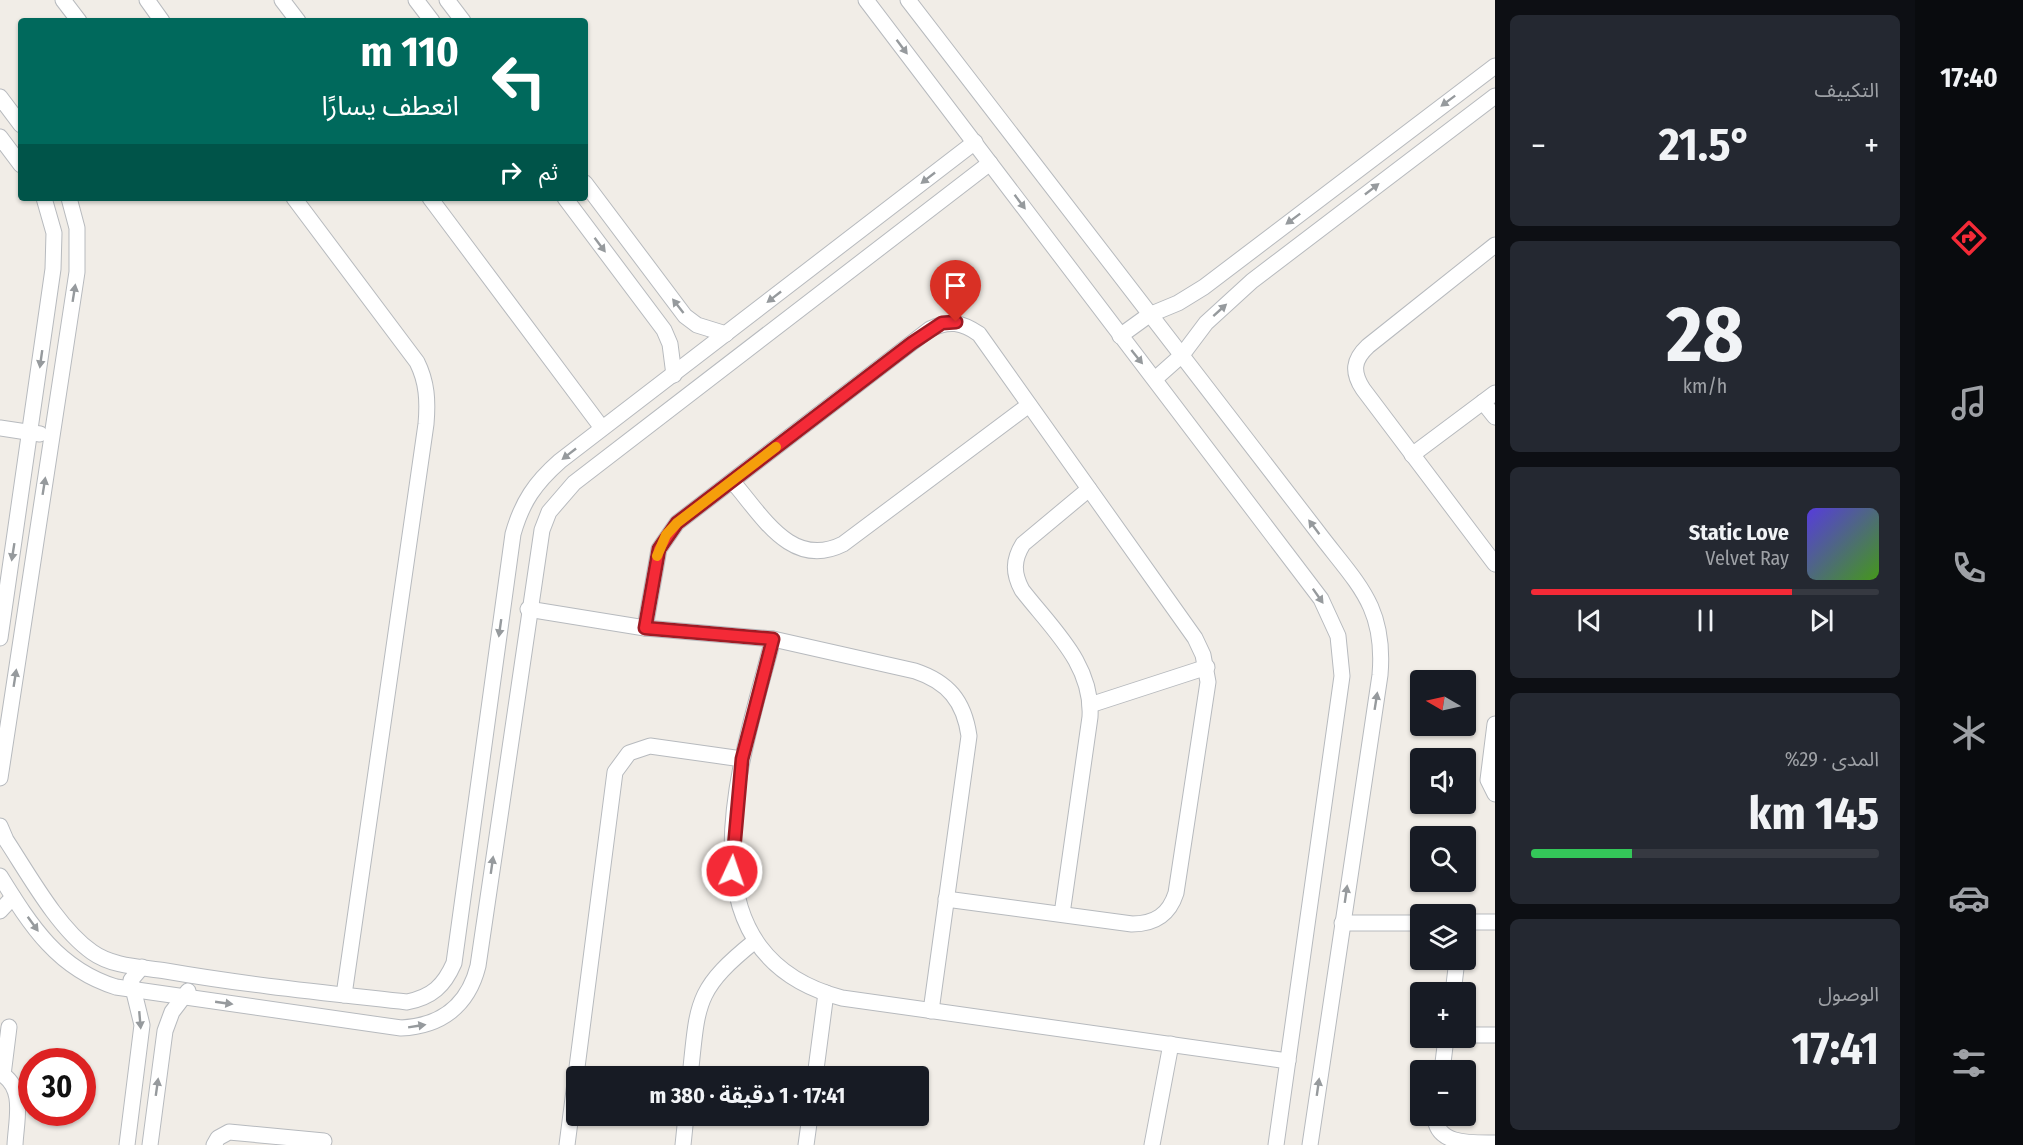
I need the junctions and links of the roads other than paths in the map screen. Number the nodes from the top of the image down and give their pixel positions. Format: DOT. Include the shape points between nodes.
graph roads {
  1 [pos="63,0"];
  2 [pos="147,0"];
  3 [pos="282,0"];
  4 [pos="416,0"];
  5 [pos="447,0"];
  6 [pos="866,0"];
  7 [pos="908,0"];
  8 [pos="77,18"];
  9 [pos="160,18"];
  10 [pos="296,18"];
  11 [pos="430,18"];
  12 [pos="461,18"];
  13 [pos="1495,66"];
  14 [pos="1495,96"];
  15 [pos="0,97"];
  16 [pos="18,121"];
  17 [pos="0,137"];
  18 [pos="975,142"];
  19 [pos="18,161"];
  20 [pos="990,163"];
  21 [pos="588,187"];
  22 [pos="45,201"];
  23 [pos="70,201"];
  24 [pos="296,201"];
  25 [pos="432,201"];
  26 [pos="567,201"];
  27 [pos="1495,245"];
  28 [pos="804,274"];
  29 [pos="819,294"];
  30 [pos="1149,315"];
  31 [pos="726,334"];
  32 [pos="1120,336"];
  33 [pos="1182,355"];
  34 [pos="674,375"];
  35 [pos="1155,379"];
  36 [pos="1489,397"];
  37 [pos="1029,405"];
  38 [pos="1495,417"];
  39 [pos="0,428"];
  40 [pos="602,428"];
  41 [pos="31,433"];
  42 [pos="52,436"];
  43 [pos="1412,455"];
  44 [pos="732,481"];
  45 [pos="1089,489"];
  46 [pos="1495,564"];
  47 [pos="528,609"];
  48 [pos="645,628"];
  49 [pos="0,632"];
  50 [pos="773,639"];
  51 [pos="1207,667"];
  52 [pos="1090,705"];
  53 [pos="1495,724"];
  54 [pos="742,759"];
  55 [pos="0,778"];
  56 [pos="1495,794"];
  57 [pos="474,816"];
  58 [pos="499,819"];
  59 [pos="0,826"];
  60 [pos="0,876"];
  61 [pos="13,897"];
  62 [pos="946,899"];
  63 [pos="0,911"];
  64 [pos="1062,914"];
  65 [pos="1410,922"];
  66 [pos="1476,922"];
  67 [pos="1495,922"];
  68 [pos="1342,923"];
  69 [pos="755,941"];
  70 [pos="142,967"];
  71 [pos="187,975"];
  72 [pos="131,990"];
  73 [pos="825,993"];
  74 [pos="344,995"];
  75 [pos="185,997"];
  76 [pos="931,1011"];
  77 [pos="9,1027"];
  78 [pos="1476,1035"];
  79 [pos="1495,1035"];
  80 [pos="1171,1044"];
  81 [pos="1288,1061"];
  82 [pos="691,1066"];
  83 [pos="816,1066"];
  84 [pos="2,1074"];
  85 [pos="685,1126"];
  86 [pos="809,1126"];
  87 [pos="1436,1126"];
  88 [pos="324,1141"];
  89 [pos="1448,1143"];
  90 [pos="1495,1143"];
  91 [pos="15,1145"];
  92 [pos="127,1145"];
  93 [pos="150,1145"];
  94 [pos="214,1145"];
  95 [pos="567,1145"];
  96 [pos="683,1145"];
  97 [pos="806,1145"];
  98 [pos="1152,1145"];
  99 [pos="1276,1145"];
  100 [pos="1310,1145"];
  1 -- 8 [label="street"];
  2 -- 9 [label="street"];
  3 -- 10 [label="street"];
  4 -- 11 [label="street"];
  5 -- 12 [label="street"];
  6 -- 18 [label="street, one-way"];
  7 -- 30 [label="street"];
  13 -- 30 [label="street, one-way" via="1204,287"];
  33 -- 14 [label="street, one-way" via="1206,323 1252,281"];
  15 -- 16 [label="street"];
  17 -- 19 [label="street"];
  18 -- 20 [label="street"];
  18 -- 28 [label="street, one-way"];
  20 -- 29 [label="street"];
  20 -- 32 [label="street, one-way"];
  31 -- 21 [label="street, one-way" via="704,328 685,316"];
  22 -- 41 [label="street, one-way" via="55,249"];
  42 -- 23 [label="street, one-way" via="79,250"];
  24 -- 74 [label="street" via="417,362 427,394 426,424"];
  25 -- 40 [label="street"];
  26 -- 34 [label="street, one-way" via="664,330"];
  27 -- 43 [label="street" via="1359,355 1354,366 1356,379"];
  28 -- 29 [label="street"];
  28 -- 31 [label="street, one-way"];
  29 -- 47 [label="street" via="560,496 542,530"];
  30 -- 32 [label="street"];
  30 -- 33 [label="street"];
  31 -- 34 [label="street"];
  32 -- 35 [label="street, one-way"];
  33 -- 35 [label="street"];
  68 -- 33 [label="street, one-way" via="1380,675 1381,636 1377,618 1358,585"];
  34 -- 40 [label="street"];
  35 -- 81 [label="street, one-way" via="1321,600 1338,636 1342,676"];
  36 -- 38 [label="street"];
  36 -- 43 [label="street"];
  37 -- 44 [label="street" via="829,551 806,551 786,541"];
  37 -- 44 [label="street" via="979,334 962,324 942,323"];
  37 -- 45 [label="street"];
  39 -- 41 [label="street"];
  40 -- 57 [label="street, one-way" via="545,474 529,492 519,512"];
  41 -- 42 [label="street"];
  41 -- 49 [label="street, one-way"];
  55 -- 42 [label="street, one-way"];
  43 -- 46 [label="street"];
  44 -- 48 [label="street" via="666,535 659,549"];
  45 -- 51 [label="street" via="1195,638"];
  45 -- 52 [label="street" via="1023,544 1014,567 1022,590 1080,665 1088,684"];
  47 -- 48 [label="street"];
  47 -- 58 [label="street"];
  48 -- 50 [label="street"];
  50 -- 54 [label="street"];
  50 -- 62 [label="street" via="932,677 959,701 969,736"];
  51 -- 52 [label="street"];
  51 -- 64 [label="street" via="1172,904 1166,913 1145,924"];
  52 -- 64 [label="street"];
  53 -- 56 [label="street" via="1488,780"];
  54 -- 69 [label="street" via="732,871 738,905"];
  54 -- 95 [label="street" via="650,746 629,753 615,772"];
  57 -- 58 [label="street"];
  57 -- 74 [label="street" via="454,963 448,978 423,999 407,1002"];
  75 -- 58 [label="street, one-way" via="401,1028 439,1021 455,1009 475,980"];
  59 -- 70 [label="street" via="78,941 112,962"];
  60 -- 61 [label="street"];
  61 -- 63 [label="street"];
  61 -- 72 [label="street, one-way" via="67,963 101,983"];
  62 -- 64 [label="street"];
  62 -- 76 [label="street"];
  65 -- 68 [label="street"];
  66 -- 67 [label="street"];
  100 -- 68 [label="street, one-way"];
  69 -- 73 [label="street" via="786,973"];
  69 -- 82 [label="street" via="726,964 705,992 697,1018"];
  70 -- 71 [label="street"];
  70 -- 72 [label="street" via="134,975"];
  71 -- 74 [label="street"];
  71 -- 75 [label="street" via="189,987"];
  72 -- 75 [label="street"];
  72 -- 92 [label="street, one-way" via="142,1025"];
  73 -- 76 [label="street"];
  73 -- 83 [label="street"];
  93 -- 75 [label="street, one-way" via="165,1030 172,1012"];
  76 -- 80 [label="street"];
  77 -- 84 [label="street"];
  78 -- 79 [label="street"];
  80 -- 81 [label="street"];
  80 -- 98 [label="street"];
  81 -- 99 [label="street"];
  84 -- 91 [label="street" via="17,1093"];
  85 -- 96 [label="street"];
  86 -- 97 [label="street"];
  87 -- 89 [label="street"];
  88 -- 94 [label="street" via="229,1132"];
  89 -- 90 [label="street"];
}
